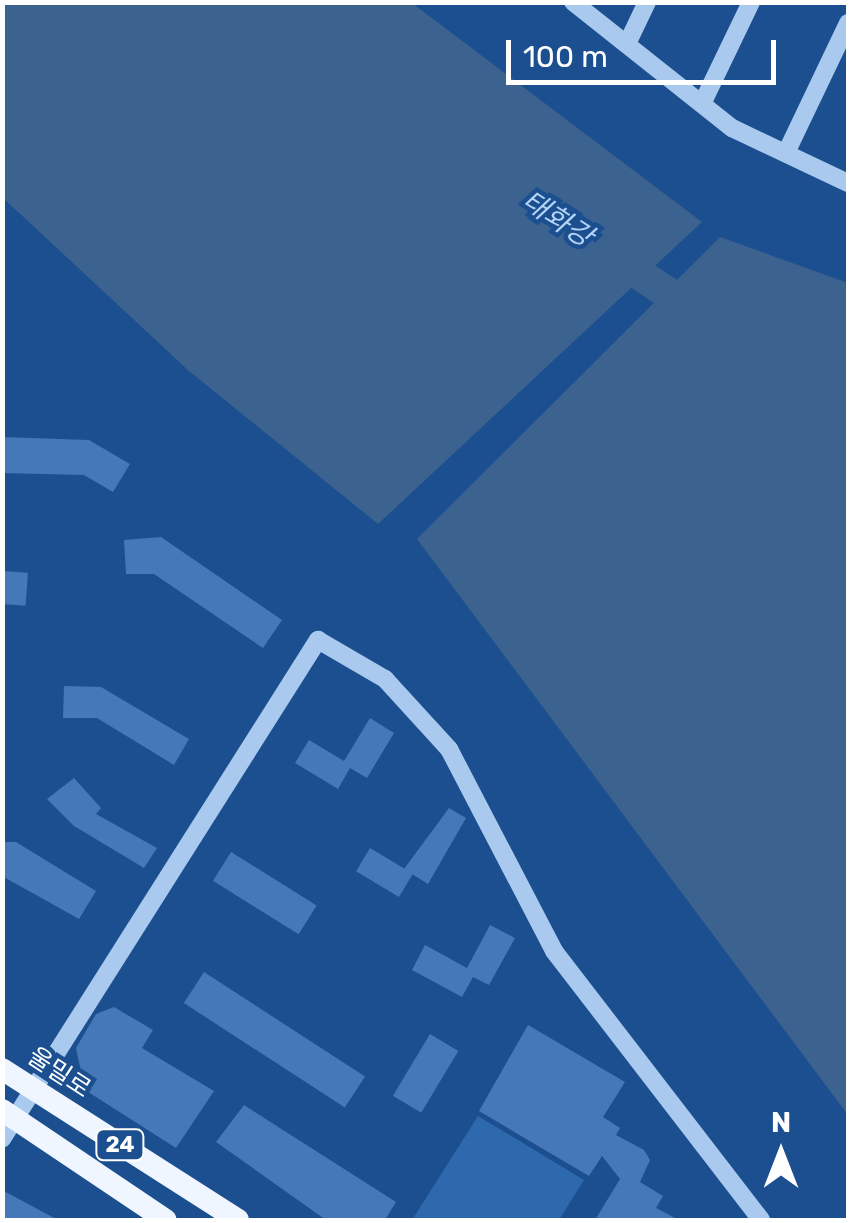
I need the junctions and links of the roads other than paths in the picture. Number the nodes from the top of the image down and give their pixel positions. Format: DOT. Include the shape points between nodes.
graph roads {
  1 [pos="573,2"];
  2 [pos="646,2"];
  3 [pos="751,2"];
  4 [pos="848,24"];
  5 [pos="627,44"];
  6 [pos="702,104"];
  7 [pos="786,153"];
  8 [pos="848,183"];
  9 [pos="2,1069"];
  10 [pos="31,1088"];
  11 [pos="6,1122"];
  12 [pos="166,1220"];
  13 [pos="238,1220"];
  14 [pos="761,1220"];
  1 -- 5 [label="street"];
  2 -- 5 [label="street"];
  3 -- 6 [label="street"];
  4 -- 7 [label="street"];
  5 -- 6 [label="street"];
  6 -- 7 [label="street" via="732,128"];
  7 -- 8 [label="street"];
  9 -- 10 [label="main road, 울밀로 / 24"];
  10 -- 11 [label="street"];
  10 -- 13 [label="main road, 울밀로 / 24"];
  10 -- 14 [label="street" via="318,640 385,680 449,748 554,950"];
  11 -- 12 [label="main road, 24"];
}
